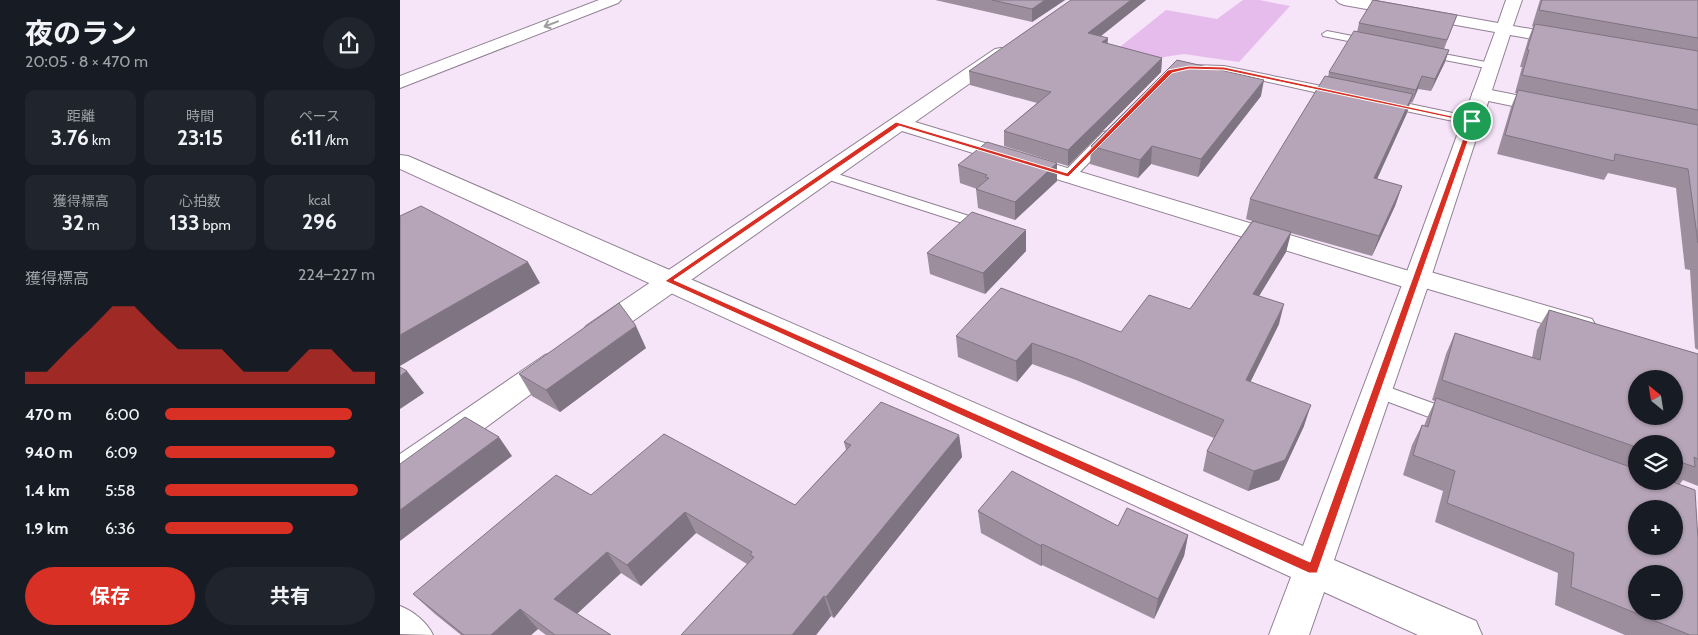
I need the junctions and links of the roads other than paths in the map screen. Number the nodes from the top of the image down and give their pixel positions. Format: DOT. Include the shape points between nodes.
graph roads {
  1 [pos="579,0"];
  2 [pos="613,0"];
  3 [pos="1344,0"];
  4 [pos="1514,0"];
  5 [pos="1504,28"];
  6 [pos="1326,34"];
  7 [pos="1021,39"];
  8 [pos="1582,43"];
  9 [pos="1384,45"];
  10 [pos="1413,51"];
  11 [pos="1490,66"];
  12 [pos="400,67"];
  13 [pos="1180,70"];
  14 [pos="400,82"];
  15 [pos="1481,94"];
  16 [pos="1358,97"];
  17 [pos="1377,101"];
  18 [pos="1566,111"];
  19 [pos="1472,121"];
  20 [pos="898,123"];
  21 [pos="1116,127"];
  22 [pos="400,161"];
  23 [pos="825,174"];
  24 [pos="1068,176"];
  25 [pos="1003,231"];
  26 [pos="1417,280"];
  27 [pos="668,281"];
  28 [pos="1605,333"];
  29 [pos="1377,390"];
  30 [pos="1469,423"];
  31 [pos="400,472"];
  32 [pos="1313,569"];
  33 [pos="400,618"];
  34 [pos="420,635"];
  35 [pos="1289,635"];
  36 [pos="1462,635"];
  1 -- 12 [label="street"];
  2 -- 14 [label="street, one-way"];
  3 -- 5 [label="street"];
  4 -- 5 [label="street"];
  5 -- 8 [label="street"];
  5 -- 11 [label="street"];
  6 -- 9 [label="lane"];
  7 -- 20 [label="street"];
  10 -- 11 [label="lane"];
  11 -- 15 [label="street"];
  13 -- 16 [label="lane" via="1224,69"];
  15 -- 18 [label="street"];
  15 -- 19 [label="street"];
  17 -- 19 [label="lane"];
  19 -- 26 [label="street"];
  20 -- 23 [label="street"];
  20 -- 24 [label="street"];
  21 -- 24 [label="lane"];
  22 -- 27 [label="street"];
  23 -- 25 [label="lane"];
  23 -- 27 [label="street"];
  24 -- 26 [label="street"];
  26 -- 28 [label="street"];
  26 -- 29 [label="street"];
  27 -- 31 [label="street"];
  27 -- 32 [label="street"];
  29 -- 30 [label="lane"];
  29 -- 32 [label="street"];
  32 -- 35 [label="street"];
  32 -- 36 [label="street"];
  33 -- 34 [label="lane"];
}
